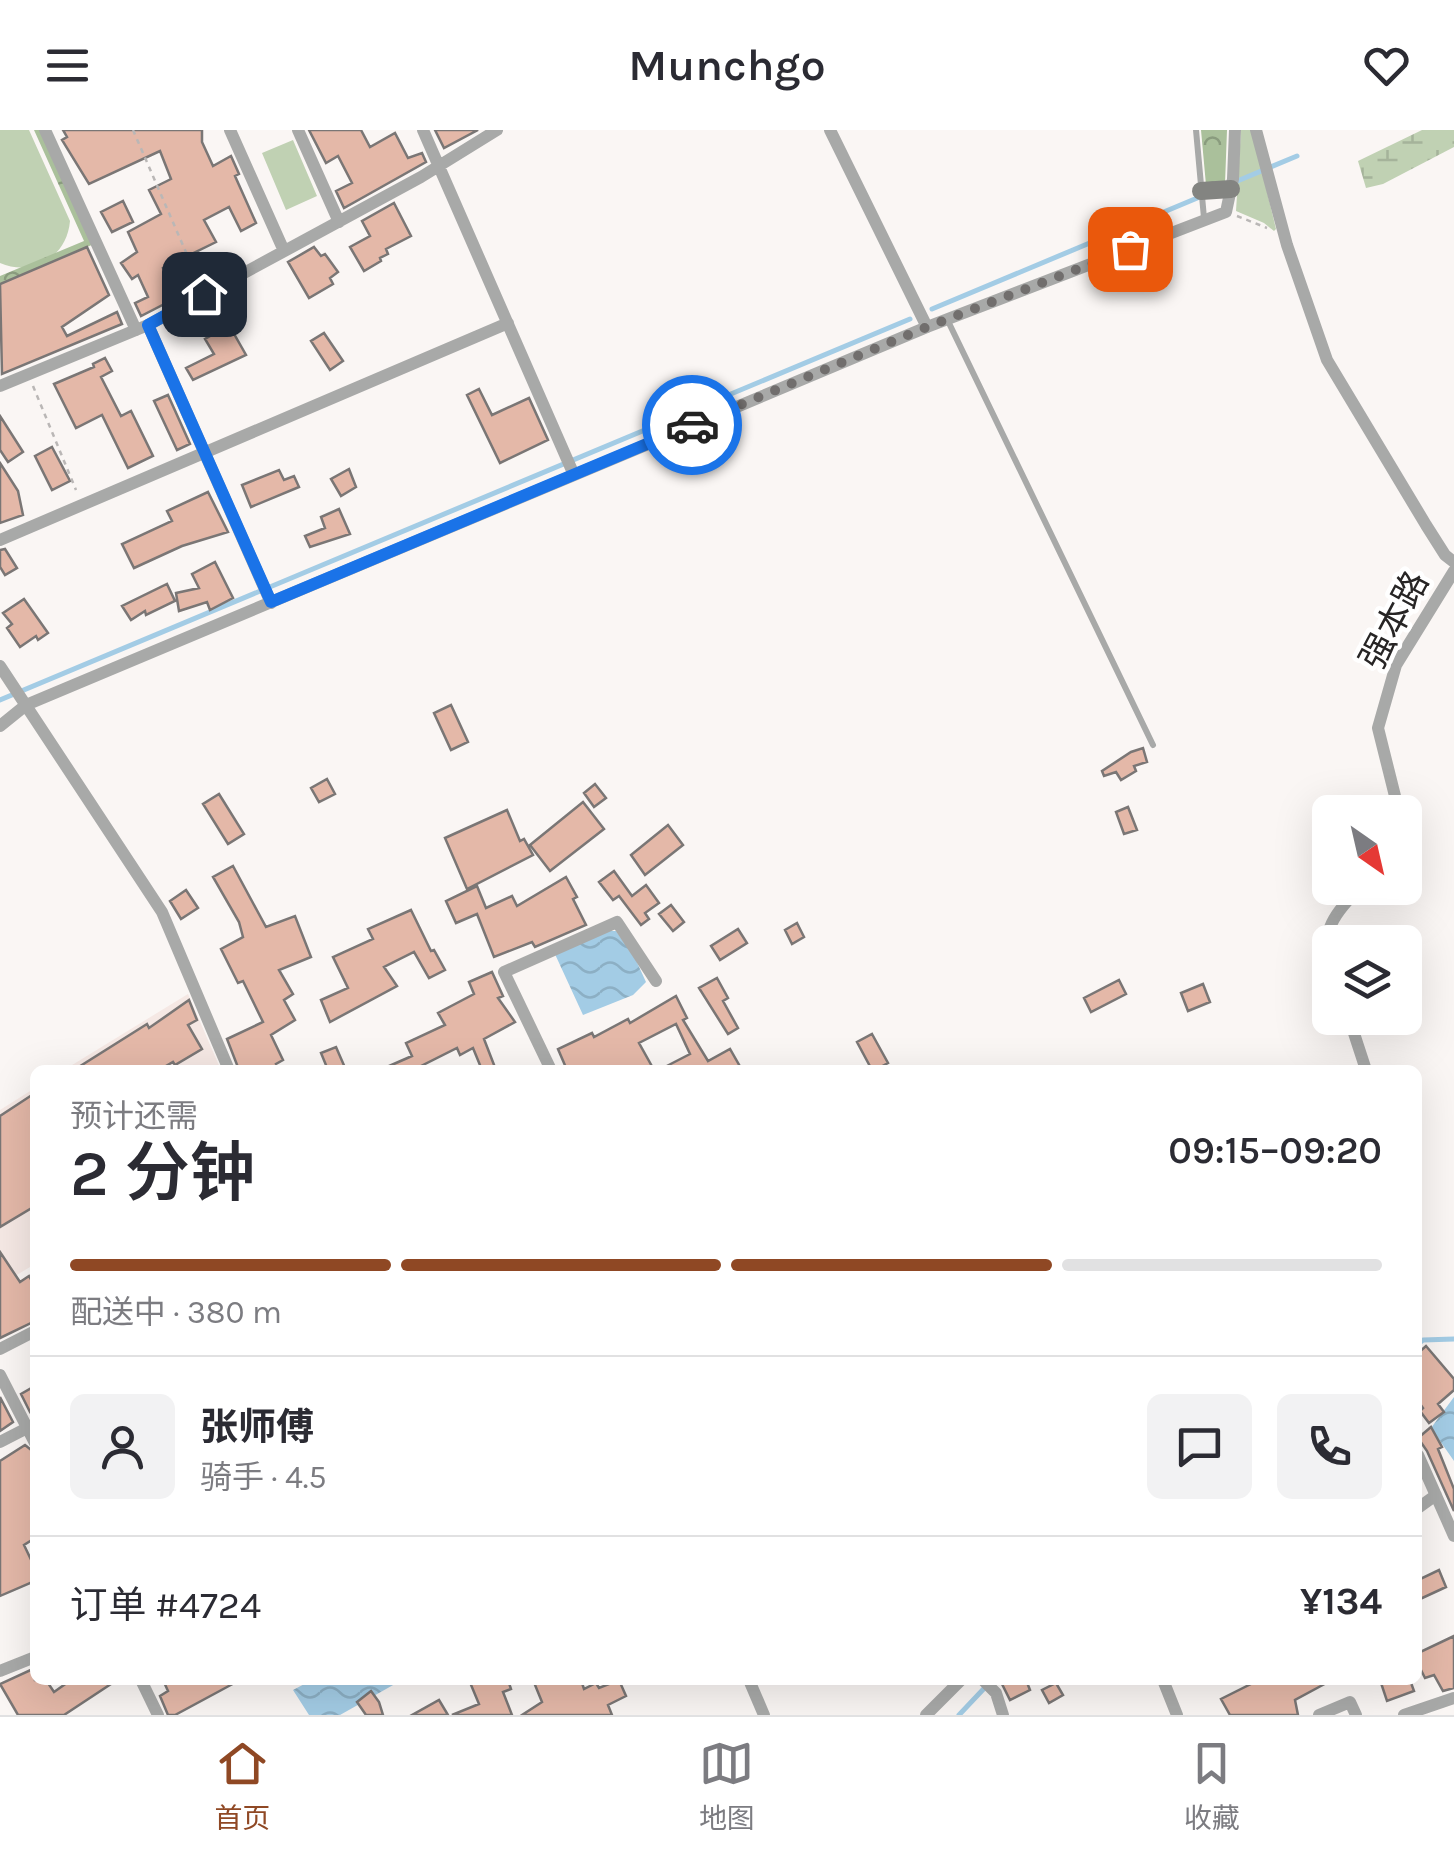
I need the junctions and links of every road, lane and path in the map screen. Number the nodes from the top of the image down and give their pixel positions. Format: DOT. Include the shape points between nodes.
graph roads {
  1 [pos="45,130"];
  2 [pos="133,130"];
  3 [pos="230,130"];
  4 [pos="298,130"];
  5 [pos="422,130"];
  6 [pos="496,130"];
  7 [pos="830,130"];
  8 [pos="1196,130"];
  9 [pos="1235,130"];
  10 [pos="1256,130"];
  11 [pos="439,166"];
  12 [pos="1201,191"];
  13 [pos="1230,195"];
  14 [pos="1204,221"];
  15 [pos="338,222"];
  16 [pos="1287,245"];
  17 [pos="284,251"];
  18 [pos="204,294"];
  19 [pos="947,319"];
  20 [pos="508,322"];
  21 [pos="142,327"];
  22 [pos="927,327"];
  23 [pos="28,374"];
  24 [pos="0,386"];
  25 [pos="204,453"];
  26 [pos="570,466"];
  27 [pos="82,505"];
  28 [pos="0,540"];
  29 [pos="1454,562"];
  30 [pos="1454,571"];
  31 [pos="267,593"];
  32 [pos="0,666"];
  33 [pos="21,697"];
  34 [pos="0,726"];
  35 [pos="1153,745"];
  36 [pos="1395,795"];
  37 [pos="656,981"];
  38 [pos="1354,1035"];
  39 [pos="227,1065"];
  40 [pos="545,1065"];
  41 [pos="1364,1065"];
  42 [pos="30,1333"];
  43 [pos="0,1349"];
  44 [pos="0,1375"];
  45 [pos="30,1424"];
  46 [pos="30,1427"];
  47 [pos="0,1442"];
  48 [pos="1422,1464"];
  49 [pos="1436,1496"];
  50 [pos="1422,1505"];
  51 [pos="1454,1536"];
  52 [pos="30,1659"];
  53 [pos="0,1672"];
  54 [pos="143,1685"];
  55 [pos="751,1685"];
  56 [pos="957,1685"];
  57 [pos="987,1685"];
  58 [pos="1165,1685"];
  59 [pos="1454,1698"];
  60 [pos="158,1715"];
  61 [pos="764,1715"];
  62 [pos="926,1715"];
  63 [pos="1003,1715"];
  64 [pos="1177,1715"];
  65 [pos="1319,1715"];
  66 [pos="1356,1715"];
  67 [pos="1404,1715"];
  1 -- 21 [label="street"];
  2 -- 18 [label="path"];
  3 -- 17 [label="street"];
  4 -- 15 [label="street"];
  5 -- 11 [label="street"];
  6 -- 11 [label="street"];
  7 -- 22 [label="street"];
  8 -- 12 [label="lane"];
  9 -- 13 [label="street"];
  10 -- 16 [label="street"];
  11 -- 15 [label="street"];
  11 -- 20 [label="street"];
  12 -- 13 [label="main road"];
  12 -- 14 [label="lane"];
  13 -- 14 [label="street"];
  13 -- 16 [label="path"];
  14 -- 19 [label="street"];
  15 -- 17 [label="street"];
  16 -- 29 [label="street" via="1328,360"];
  17 -- 18 [label="street"];
  18 -- 21 [label="street"];
  19 -- 22 [label="street"];
  19 -- 35 [label="lane"];
  20 -- 25 [label="street"];
  20 -- 26 [label="street"];
  21 -- 23 [label="street"];
  21 -- 25 [label="street"];
  22 -- 26 [label="street"];
  23 -- 24 [label="street"];
  23 -- 27 [label="path"];
  25 -- 27 [label="street"];
  25 -- 31 [label="street"];
  26 -- 31 [label="street"];
  27 -- 28 [label="street"];
  30 -- 36 [label="street, 强本路" via="1396,665 1378,728"];
  31 -- 33 [label="street"];
  32 -- 33 [label="street"];
  33 -- 34 [label="street"];
  33 -- 39 [label="street" via="162,912"];
  37 -- 40 [label="street" via="617,922 504,972"];
  38 -- 41 [label="street"];
  42 -- 43 [label="street"];
  44 -- 45 [label="street"];
  46 -- 47 [label="street"];
  48 -- 49 [label="street"];
  49 -- 50 [label="street"];
  49 -- 51 [label="street"];
  52 -- 53 [label="street"];
  54 -- 60 [label="street"];
  55 -- 61 [label="street"];
  56 -- 62 [label="street"];
  57 -- 63 [label="street"];
  58 -- 64 [label="street"];
  59 -- 67 [label="street"];
  65 -- 66 [label="street" via="1350,1702"];
}
